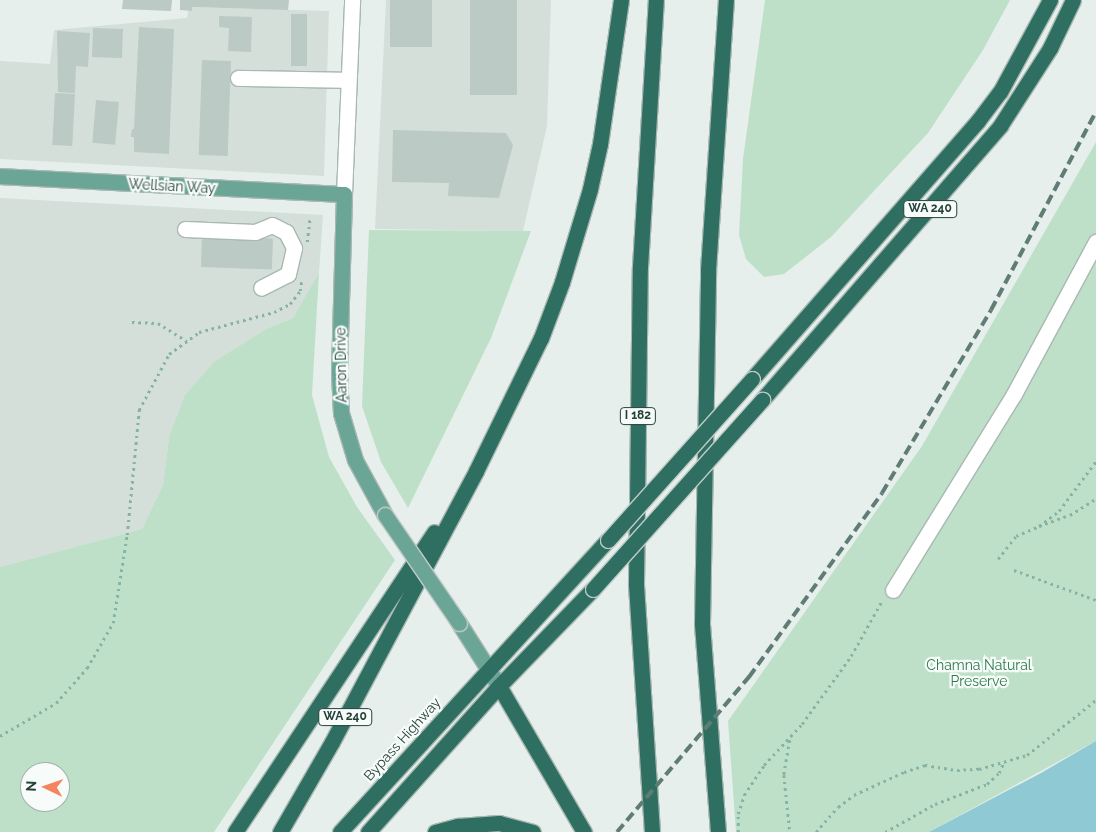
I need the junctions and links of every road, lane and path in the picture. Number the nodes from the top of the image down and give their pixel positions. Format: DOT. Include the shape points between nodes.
graph roads {
  1 [pos="352,0"];
  2 [pos="621,0"];
  3 [pos="656,0"];
  4 [pos="726,0"];
  5 [pos="735,0"];
  6 [pos="1050,0"];
  7 [pos="1073,0"];
  8 [pos="238,78"];
  9 [pos="348,80"];
  10 [pos="721,80"];
  11 [pos="0,176"];
  12 [pos="344,194"];
  13 [pos="185,230"];
  14 [pos="1096,242"];
  15 [pos="260,288"];
  16 [pos="132,322"];
  17 [pos="1096,461"];
  18 [pos="476,471"];
  19 [pos="1096,499"];
  20 [pos="1039,526"];
  21 [pos="998,559"];
  22 [pos="1014,570"];
  23 [pos="893,590"];
  24 [pos="1096,600"];
  25 [pos="488,668"];
  26 [pos="499,686"];
  27 [pos="1096,700"];
  28 [pos="0,736"];
  29 [pos="790,739"];
  30 [pos="1003,764"];
  31 [pos="235,832"];
  32 [pos="280,832"];
  33 [pos="340,832"];
  34 [pos="368,832"];
  35 [pos="435,832"];
  36 [pos="533,832"];
  37 [pos="584,832"];
  38 [pos="652,832"];
  39 [pos="718,832"];
  40 [pos="738,832"];
  41 [pos="790,832"];
  42 [pos="816,832"];
  43 [pos="884,832"];
  1 -- 9 [label="street, Aaron Drive"];
  2 -- 18 [label="highway, WA 240" via="600,144 578,232 537,347"];
  3 -- 38 [label="highway, I 182" via="640,267 636,584"];
  4 -- 10 [label="highway"];
  5 -- 10 [label="highway"];
  6 -- 25 [label="highway, Bypass Highway, bridge" via="1005,83 977,122 752,379"];
  7 -- 26 [label="highway, WA 240, bridge" via="1050,48 1000,126 593,589"];
  8 -- 9 [label="street"];
  9 -- 12 [label="street, Aaron Drive"];
  10 -- 39 [label="highway" via="708,270 702,623"];
  11 -- 12 [label="main road, Wellsian Way"];
  12 -- 25 [label="main road, Aaron Drive, bridge" via="339,372 341,413 358,466 386,515"];
  13 -- 15 [label="street" via="255,232 272,225 286,232 294,248 288,274"];
  14 -- 23 [label="street" via="1014,394"];
  16 -- 28 [label="path" via="158,323 187,341 169,354 139,410 127,535 114,623 87,668 56,703"];
  17 -- 20 [label="path" via="1059,511"];
  18 -- 31 [label="highway"];
  18 -- 32 [label="highway, WA 240" via="332,742"];
  19 -- 20 [label="path" via="1061,519"];
  20 -- 21 [label="path" via="1016,536"];
  22 -- 24 [label="path"];
  23 -- 29 [label="path" via="880,602 854,650"];
  25 -- 26 [label="main road, Aaron Drive"];
  25 -- 33 [label="highway, Bypass Highway"];
  26 -- 34 [label="highway, WA 240"];
  26 -- 37 [label="highway"];
  27 -- 30 [label="path" via="1035,749"];
  29 -- 40 [label="path" via="764,765 744,795 738,814"];
  29 -- 41 [label="path" via="784,775"];
  30 -- 42 [label="path" via="957,770 925,765 904,772 854,795 838,807"];
  30 -- 43 [label="path" via="986,784 934,804"];
  35 -- 36 [label="highway" via="458,826 499,823"];
}
